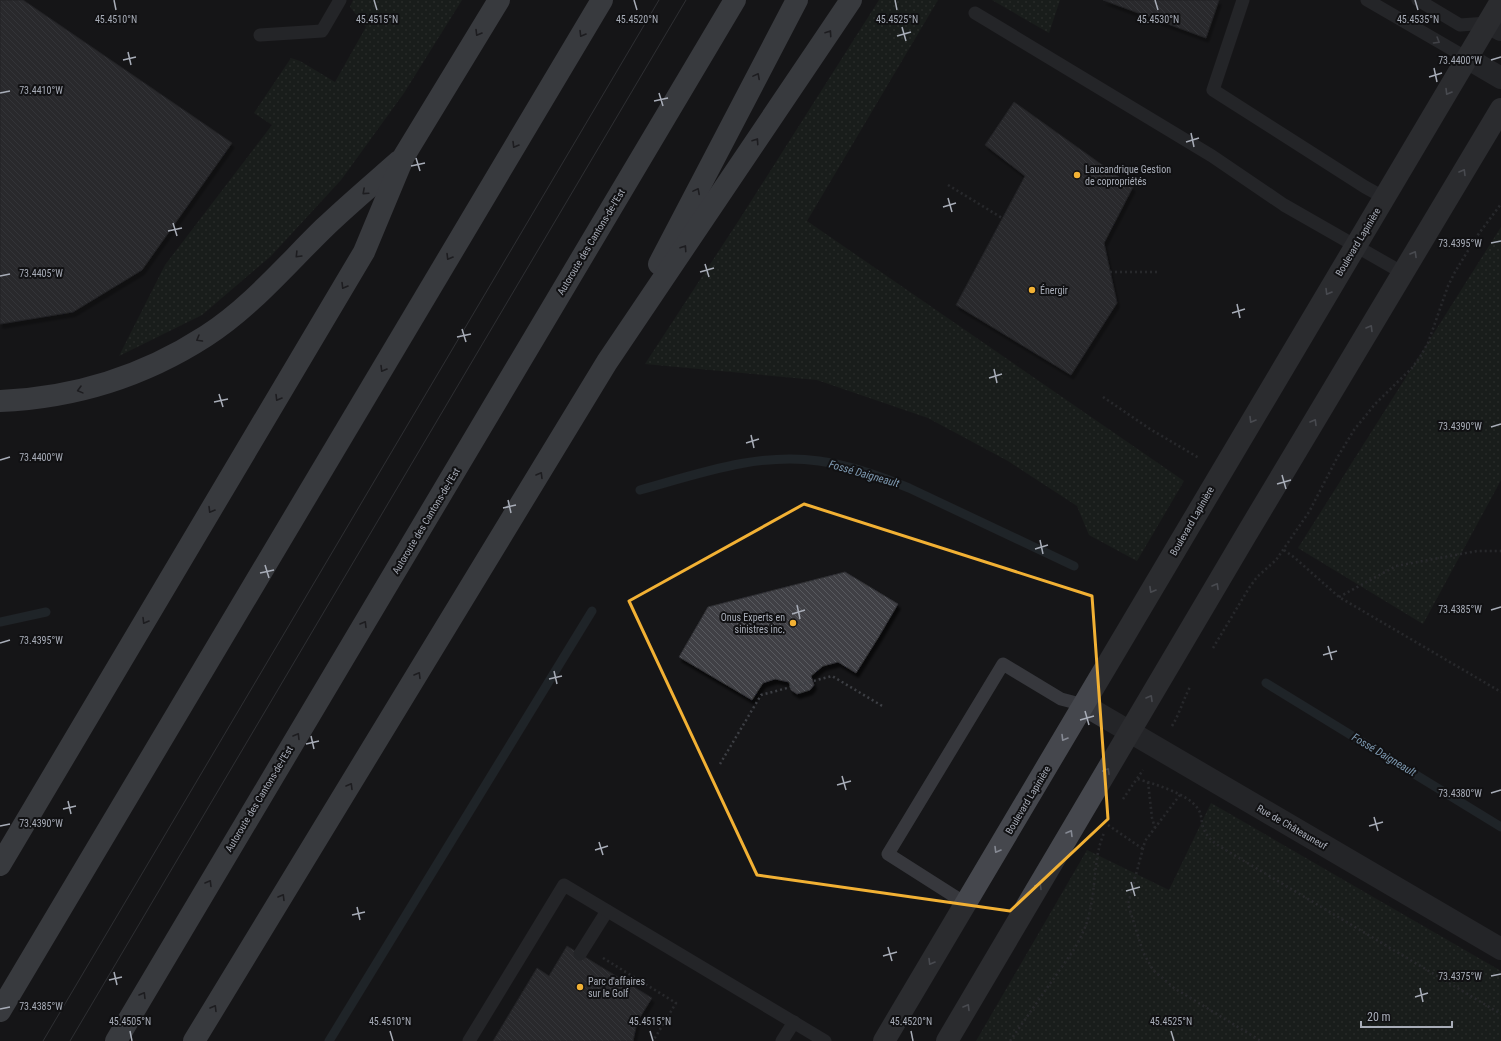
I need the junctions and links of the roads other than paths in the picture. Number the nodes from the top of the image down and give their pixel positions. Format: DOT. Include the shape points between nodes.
graph roads {
  1 [pos="340,0"];
  2 [pos="499,0"];
  3 [pos="602,0"];
  4 [pos="735,0"];
  5 [pos="797,0"];
  6 [pos="851,0"];
  7 [pos="1243,0"];
  8 [pos="1367,0"];
  9 [pos="1418,0"];
  10 [pos="1501,1"];
  11 [pos="975,13"];
  12 [pos="1495,27"];
  13 [pos="260,34"];
  14 [pos="1467,58"];
  15 [pos="1501,78"];
  16 [pos="1501,109"];
  17 [pos="404,156"];
  18 [pos="1385,198"];
  19 [pos="1355,246"];
  20 [pos="1403,273"];
  21 [pos="608,362"];
  22 [pos="0,401"];
  23 [pos="1084,705"];
  24 [pos="1130,732"];
  25 [pos="0,865"];
  26 [pos="965,903"];
  27 [pos="607,911"];
  28 [pos="1501,949"];
  29 [pos="580,954"];
  30 [pos="0,1011"];
  31 [pos="794,1022"];
  32 [pos="116,1041"];
  33 [pos="194,1041"];
  34 [pos="469,1041"];
  35 [pos="782,1041"];
  36 [pos="825,1041"];
  37 [pos="884,1041"];
  38 [pos="947,1041"];
  1 -- 13 [label="lane" via="322,31"];
  2 -- 17 [label="highway, one-way"];
  3 -- 30 [label="highway, one-way"];
  32 -- 4 [label="highway, Autoroute des Cantons-de-l'Est, one-way"];
  21 -- 5 [label="highway, one-way"];
  21 -- 6 [label="highway, one-way"];
  7 -- 18 [label="lane" via="1213,90"];
  8 -- 14 [label="lane, one-way"];
  9 -- 12 [label="lane" via="1460,25"];
  10 -- 12 [label="main road, Boulevard Lapinière"];
  11 -- 19 [label="lane" via="1212,156 1284,205"];
  12 -- 14 [label="main road, Boulevard Lapinière"];
  14 -- 15 [label="street"];
  14 -- 18 [label="main road, Boulevard Lapinière, one-way"];
  20 -- 16 [label="main road, one-way"];
  17 -- 22 [label="highway, one-way" via="325,227 253,299 206,336 152,365 99,385 70,393"];
  17 -- 25 [label="highway, one-way" via="364,252"];
  18 -- 19 [label="main road, Boulevard Lapinière"];
  19 -- 20 [label="lane"];
  19 -- 23 [label="main road, Boulevard Lapinière, one-way"];
  24 -- 20 [label="main road, one-way"];
  33 -- 21 [label="highway, one-way"];
  23 -- 24 [label="street, Rue de Châteauneuf"];
  23 -- 26 [label="main road, Boulevard Lapinière, one-way"];
  23 -- 26 [label="lane" via="1061,699 1003,664 888,854"];
  24 -- 28 [label="street, Rue de Châteauneuf"];
  38 -- 24 [label="main road, one-way"];
  26 -- 37 [label="main road, Boulevard Lapinière, one-way"];
  27 -- 29 [label="lane"];
  27 -- 31 [label="lane"];
  27 -- 34 [label="lane" via="564,885"];
  31 -- 35 [label="lane"];
  31 -- 36 [label="lane"];
}
